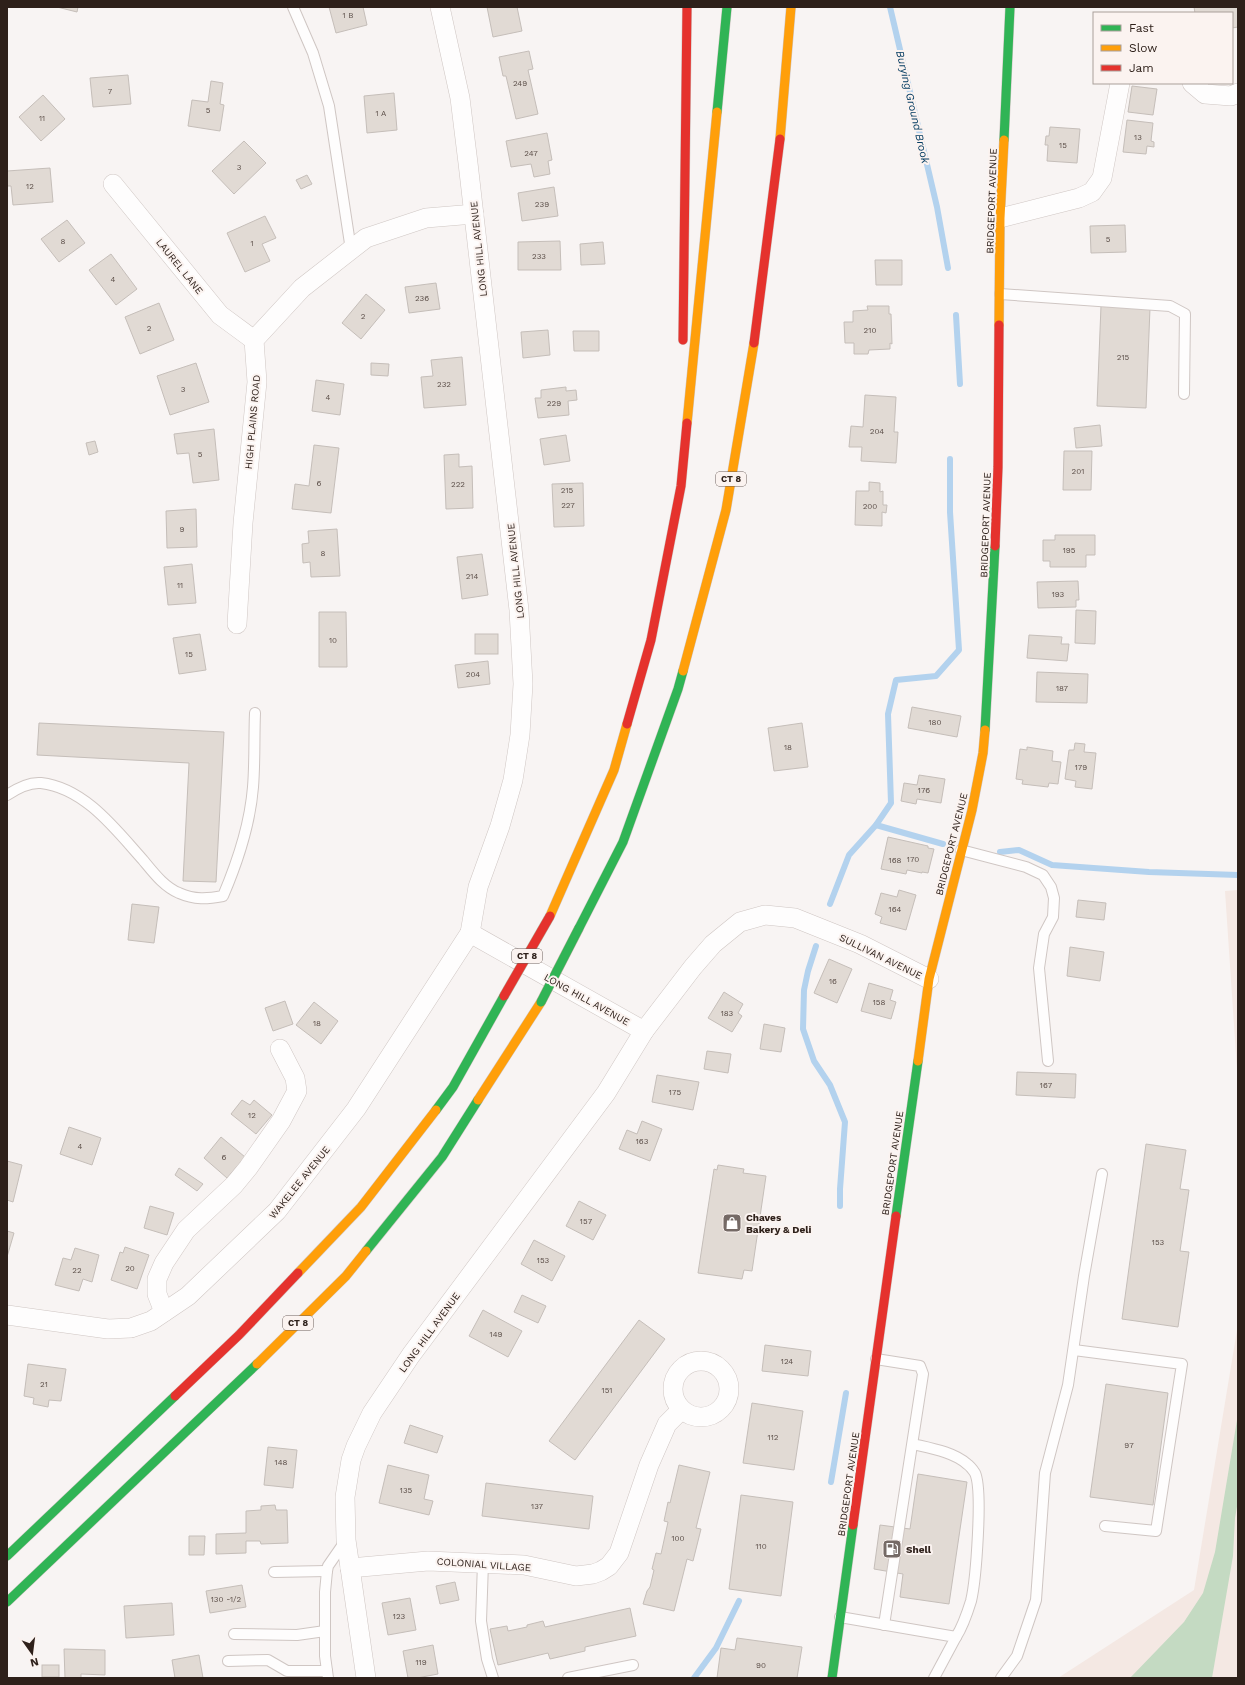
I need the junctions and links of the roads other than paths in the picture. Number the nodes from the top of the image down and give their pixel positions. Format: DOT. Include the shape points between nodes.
graph roads {
  1 [pos="293,7"];
  2 [pos="440,7"];
  3 [pos="687,7"];
  4 [pos="727,7"];
  5 [pos="791,7"];
  6 [pos="1010,7"];
  7 [pos="1120,84"];
  8 [pos="1193,84"];
  9 [pos="1238,93"];
  10 [pos="113,184"];
  11 [pos="474,214"];
  12 [pos="1000,218"];
  13 [pos="351,250"];
  14 [pos="1000,294"];
  15 [pos="254,340"];
  16 [pos="683,350"];
  17 [pos="682,374"];
  18 [pos="1184,394"];
  19 [pos="681,486"];
  20 [pos="237,624"];
  21 [pos="255,713"];
  22 [pos="7,795"];
  23 [pos="962,850"];
  24 [pos="740,922"];
  25 [pos="470,933"];
  26 [pos="929,979"];
  27 [pos="644,1031"];
  28 [pos="280,1049"];
  29 [pos="1048,1061"];
  30 [pos="1102,1174"];
  31 [pos="164,1312"];
  32 [pos="7,1315"];
  33 [pos="1074,1350"];
  34 [pos="876,1359"];
  35 [pos="681,1410"];
  36 [pos="913,1444"];
  37 [pos="1105,1526"];
  38 [pos="346,1540"];
  39 [pos="7,1556"];
  40 [pos="483,1563"];
  41 [pos="350,1568"];
  42 [pos="327,1571"];
  43 [pos="274,1572"];
  44 [pos="7,1602"];
  45 [pos="840,1617"];
  46 [pos="884,1625"];
  47 [pos="325,1631"];
  48 [pos="234,1634"];
  49 [pos="956,1638"];
  50 [pos="228,1660"];
  51 [pos="633,1665"];
  52 [pos="328,1674"];
  53 [pos="366,1678"];
  54 [pos="493,1678"];
  55 [pos="568,1678"];
  56 [pos="832,1678"];
  57 [pos="934,1678"];
  58 [pos="1001,1678"];
  1 -- 13 [label="lane" via="313,53 329,106"];
  2 -- 11 [label="street, LONG HILL AVENUE" via="460,98"];
  3 -- 16 [label="main road"];
  4 -- 19 [label="main road, CT 8"];
  5 -- 44 [label="main road, CT 8, bridge" via="780,129 755,335 726,510 678,689 622,842 541,1002 442,1157 346,1276"];
  6 -- 12 [label="main road, BRIDGEPORT AVENUE"];
  7 -- 12 [label="street" via="1102,178 1092,192 1079,198"];
  8 -- 9 [label="street" via="1206,94 1231,96"];
  10 -- 15 [label="street, LAUREL LANE" via="220,316"];
  11 -- 13 [label="street" via="426,218 366,238"];
  11 -- 25 [label="street, LONG HILL AVENUE" via="520,610 523,684 520,735 513,780 478,888"];
  12 -- 14 [label="main road, BRIDGEPORT AVENUE"];
  13 -- 15 [label="street" via="302,288"];
  14 -- 18 [label="lane" via="1170,306 1185,314"];
  14 -- 23 [label="main road, BRIDGEPORT AVENUE" via="998,467 988,697 983,753"];
  15 -- 20 [label="street, HIGH PLAINS ROAD" via="257,382 243,523"];
  17 -- 19 [label="main road"];
  19 -- 39 [label="main road, CT 8, bridge" via="651,640 614,770 550,916 453,1087 361,1207 239,1335"];
  21 -- 22 [label="lane" via="253,788 245,837 224,896 204,900 178,893 161,881 100,812 64,788 40,782 18,788"];
  23 -- 26 [label="main road, BRIDGEPORT AVENUE"];
  23 -- 29 [label="lane" via="1026,867 1043,875 1051,887 1054,898 1053,917 1044,934 1039,968"];
  24 -- 26 [label="street, SULLIVAN AVENUE" via="765,915 795,918 860,944"];
  24 -- 27 [label="street, LONG HILL AVENUE" via="708,950"];
  25 -- 27 [label="street, LONG HILL AVENUE"];
  25 -- 31 [label="street, WAKELEE AVENUE" via="356,1108 277,1211 188,1296"];
  26 -- 34 [label="main road, BRIDGEPORT AVENUE"];
  27 -- 38 [label="street, LONG HILL AVENUE" via="606,1093 411,1355 372,1413 351,1460 345,1497"];
  28 -- 31 [label="street" via="295,1078 297,1091 281,1121 248,1168 234,1185 186,1230 164,1262 157,1279 157,1294"];
  30 -- 33 [label="lane"];
  31 -- 32 [label="street, WAKELEE AVENUE" via="151,1321 131,1328 108,1329"];
  33 -- 37 [label="lane" via="1182,1364 1156,1531"];
  33 -- 58 [label="lane" via="1068,1385 1045,1473 1036,1600 1017,1656"];
  34 -- 36 [label="lane" via="920,1366 923,1374"];
  34 -- 45 [label="main road, BRIDGEPORT AVENUE"];
  35 -- 40 [label="street, COLONIAL VILLAGE" via="666,1424 618,1553 609,1566 593,1574 576,1576 524,1565"];
  36 -- 46 [label="lane"];
  36 -- 49 [label="lane" via="941,1450 967,1464 975,1474 978,1488 978,1548 971,1599 963,1626"];
  38 -- 41 [label="street, LONG HILL AVENUE"];
  38 -- 42 [label="lane"];
  40 -- 41 [label="street, COLONIAL VILLAGE" via="428,1561"];
  40 -- 54 [label="lane" via="480,1621"];
  41 -- 53 [label="street, LONG HILL AVENUE"];
  42 -- 43 [label="lane"];
  42 -- 47 [label="lane"];
  45 -- 46 [label="lane"];
  45 -- 56 [label="main road, BRIDGEPORT AVENUE"];
  46 -- 49 [label="lane"];
  47 -- 48 [label="lane" via="297,1635"];
  47 -- 52 [label="lane"];
  49 -- 57 [label="lane"];
  50 -- 52 [label="lane" via="268,1660 287,1671"];
  51 -- 55 [label="lane"];
}
